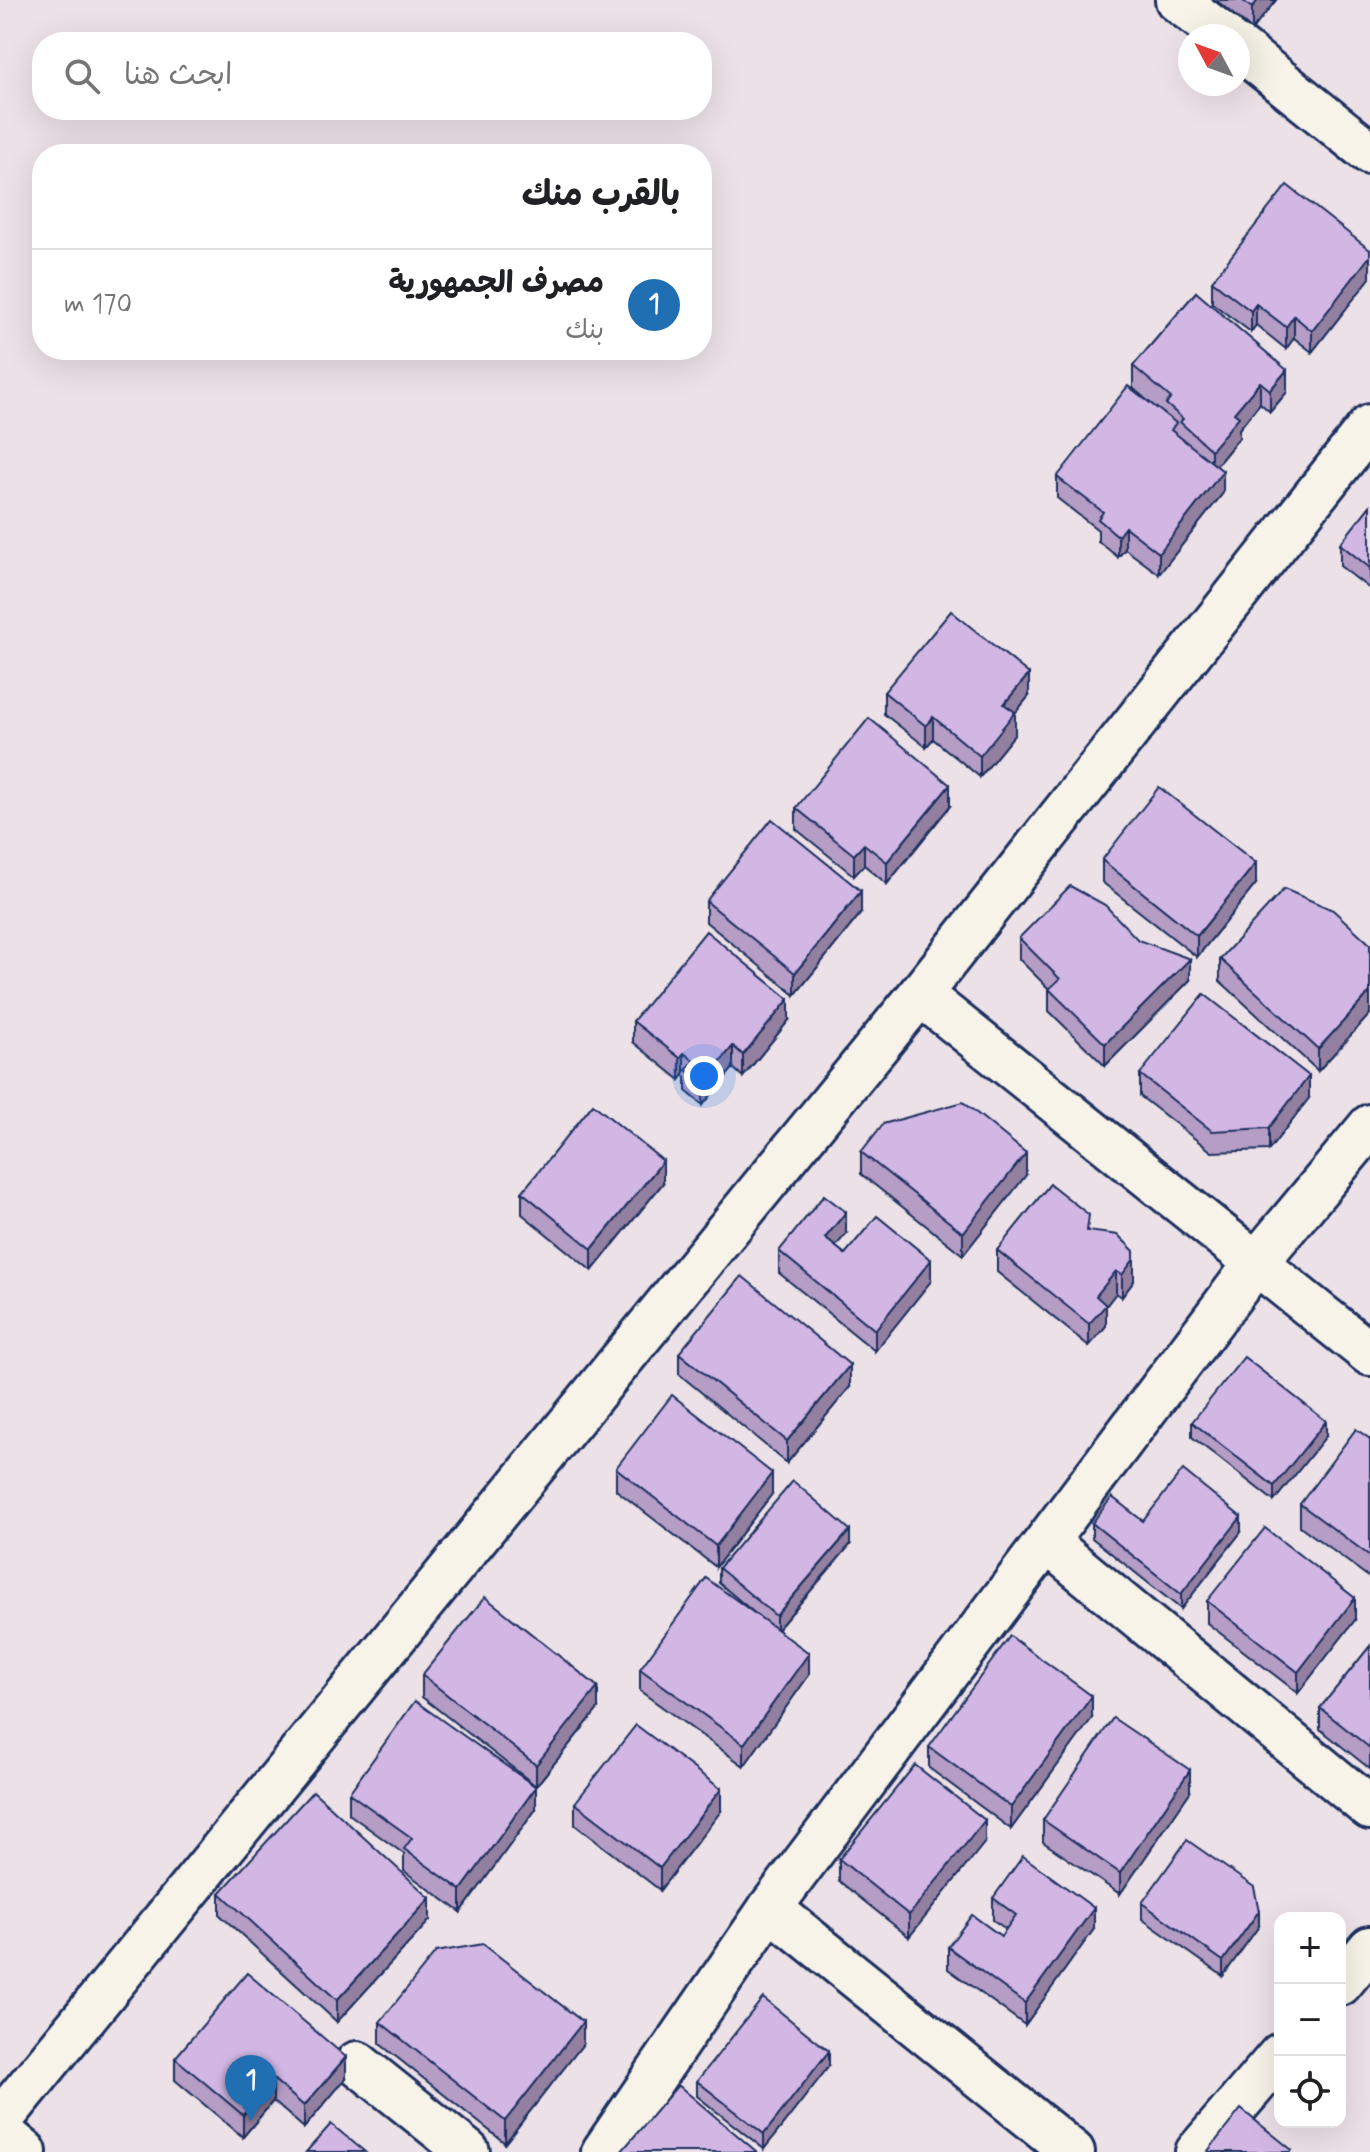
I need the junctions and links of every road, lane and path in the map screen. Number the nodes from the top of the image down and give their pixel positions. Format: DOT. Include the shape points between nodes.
graph roads {
  1 [pos="1177,0"];
  2 [pos="1208,24"];
  3 [pos="1250,57"];
  4 [pos="1370,153"];
  5 [pos="1370,426"];
  6 [pos="920,994"];
  7 [pos="1370,1126"];
  8 [pos="1256,1263"];
  9 [pos="1370,1354"];
  10 [pos="1047,1542"];
  11 [pos="1370,1808"];
  12 [pos="770,1908"];
  13 [pos="1370,1948"];
  14 [pos="1346,1977"];
  15 [pos="1279,2056"];
  16 [pos="357,2063"];
  17 [pos="0,2121"];
  18 [pos="0,2131"];
  19 [pos="25,2152"];
  20 [pos="468,2152"];
  21 [pos="603,2152"];
  22 [pos="1073,2152"];
  23 [pos="1197,2152"];
  1 -- 2 [label="street"];
  3 -- 4 [label="street"];
  5 -- 6 [label="street"];
  6 -- 8 [label="street"];
  6 -- 17 [label="street"];
  7 -- 8 [label="street"];
  8 -- 9 [label="street"];
  8 -- 10 [label="street"];
  10 -- 11 [label="street"];
  10 -- 12 [label="street"];
  12 -- 21 [label="street"];
  12 -- 22 [label="street"];
  13 -- 14 [label="street"];
  15 -- 23 [label="street"];
  16 -- 20 [label="street"];
  18 -- 19 [label="street"];
}
